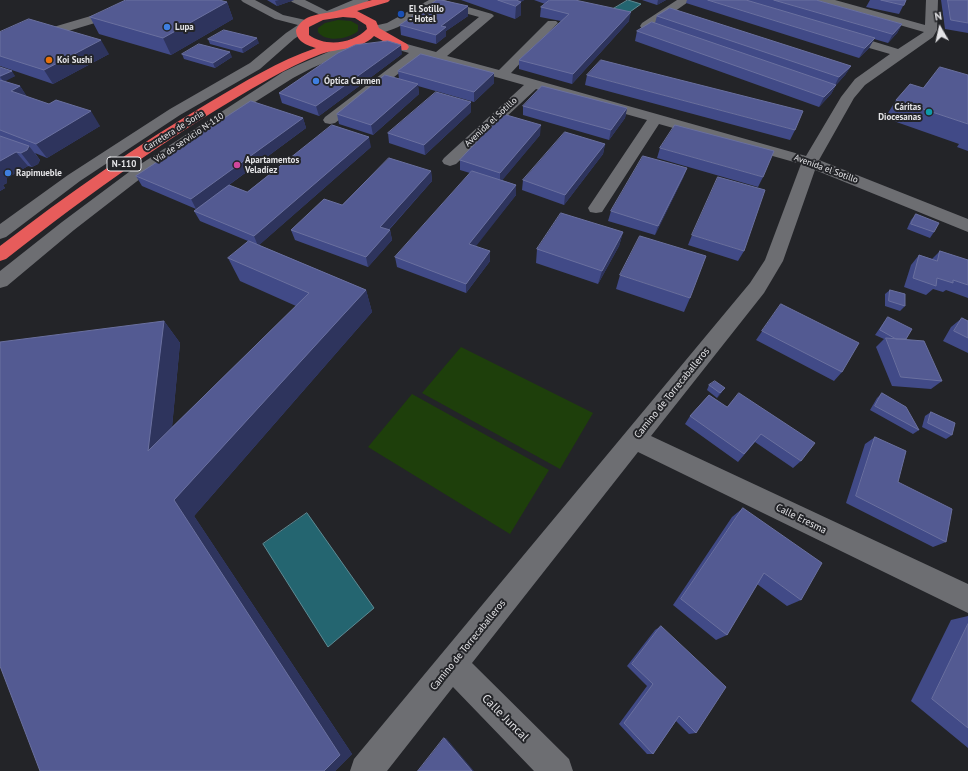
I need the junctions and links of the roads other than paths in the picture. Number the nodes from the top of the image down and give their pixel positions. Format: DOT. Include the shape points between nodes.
graph roads {
  1 [pos="161,0"];
  2 [pos="247,0"];
  3 [pos="296,0"];
  4 [pos="363,0"];
  5 [pos="394,0"];
  6 [pos="685,0"];
  7 [pos="823,0"];
  8 [pos="932,0"];
  9 [pos="406,3"];
  10 [pos="351,6"];
  11 [pos="261,8"];
  12 [pos="315,10"];
  13 [pos="331,15"];
  14 [pos="379,16"];
  15 [pos="552,22"];
  16 [pos="304,29"];
  17 [pos="931,30"];
  18 [pos="832,33"];
  19 [pos="682,39"];
  20 [pos="352,43"];
  21 [pos="0,45"];
  22 [pos="332,46"];
  23 [pos="403,47"];
  24 [pos="418,52"];
  25 [pos="899,53"];
  26 [pos="438,57"];
  27 [pos="502,75"];
  28 [pos="253,81"];
  29 [pos="533,84"];
  30 [pos="656,118"];
  31 [pos="330,120"];
  32 [pos="450,161"];
  33 [pos="810,162"];
  34 [pos="596,208"];
  35 [pos="968,226"];
  36 [pos="0,234"];
  37 [pos="0,255"];
  38 [pos="0,281"];
  39 [pos="634,439"];
  40 [pos="968,599"];
  41 [pos="452,664"];
  42 [pos="366,771"];
  43 [pos="557,771"];
  1 -- 21 [label="street" via="51,32 38,30"];
  2 -- 11 [label="street"];
  3 -- 12 [label="street"];
  4 -- 10 [label="street"];
  5 -- 14 [label="highway, N-110"];
  6 -- 19 [label="street" via="646,26"];
  7 -- 17 [label="street"];
  8 -- 17 [label="street"];
  9 -- 14 [label="street" via="387,23"];
  10 -- 13 [label="highway, N-110"];
  10 -- 13 [label="highway"];
  10 -- 14 [label="highway, N-110"];
  10 -- 14 [label="highway, Avenida el Sotillo" via="368,20"];
  11 -- 12 [label="street"];
  11 -- 16 [label="street"];
  12 -- 13 [label="street"];
  13 -- 16 [label="highway, N-110"];
  14 -- 20 [label="highway, N-110" via="366,37"];
  14 -- 23 [label="highway, Avenida el Sotillo"];
  14 -- 26 [label="street" via="391,26 436,1 488,16"];
  15 -- 27 [label="street"];
  16 -- 22 [label="highway, N-110" via="313,43"];
  16 -- 28 [label="highway, Carretera de Soria / N-110"];
  16 -- 36 [label="street" via="290,36 255,66 175,112 74,178"];
  17 -- 25 [label="street, Camino de Torrecaballeros" via="924,38"];
  18 -- 25 [label="street"];
  20 -- 22 [label="highway, N-110"];
  20 -- 23 [label="highway, Avenida el Sotillo"];
  20 -- 38 [label="street, Vía de servicio N-110" via="345,49 288,75 139,172"];
  22 -- 28 [label="highway, Carretera de Soria / N-110" via="293,61"];
  23 -- 24 [label="street, Avenida el Sotillo"];
  24 -- 26 [label="street, Avenida el Sotillo"];
  24 -- 31 [label="street"];
  25 -- 33 [label="street, Camino de Torrecaballeros" via="842,95"];
  26 -- 27 [label="street, Avenida el Sotillo"];
  27 -- 29 [label="street, Avenida el Sotillo"];
  28 -- 37 [label="highway, Carretera de Soria / N-110" via="144,150 43,221"];
  29 -- 30 [label="street, Avenida el Sotillo"];
  29 -- 32 [label="street, Avenida el Sotillo"];
  30 -- 33 [label="street, Avenida el Sotillo"];
  30 -- 34 [label="street"];
  33 -- 35 [label="street, Avenida el Sotillo"];
  33 -- 39 [label="street, Camino de Torrecaballeros" via="774,260 757,288"];
  39 -- 40 [label="street, Calle Eresma"];
  39 -- 41 [label="street, Camino de Torrecaballeros"];
  41 -- 42 [label="street, Camino de Torrecaballeros"];
  41 -- 43 [label="street, Calle Juncal"];
}
